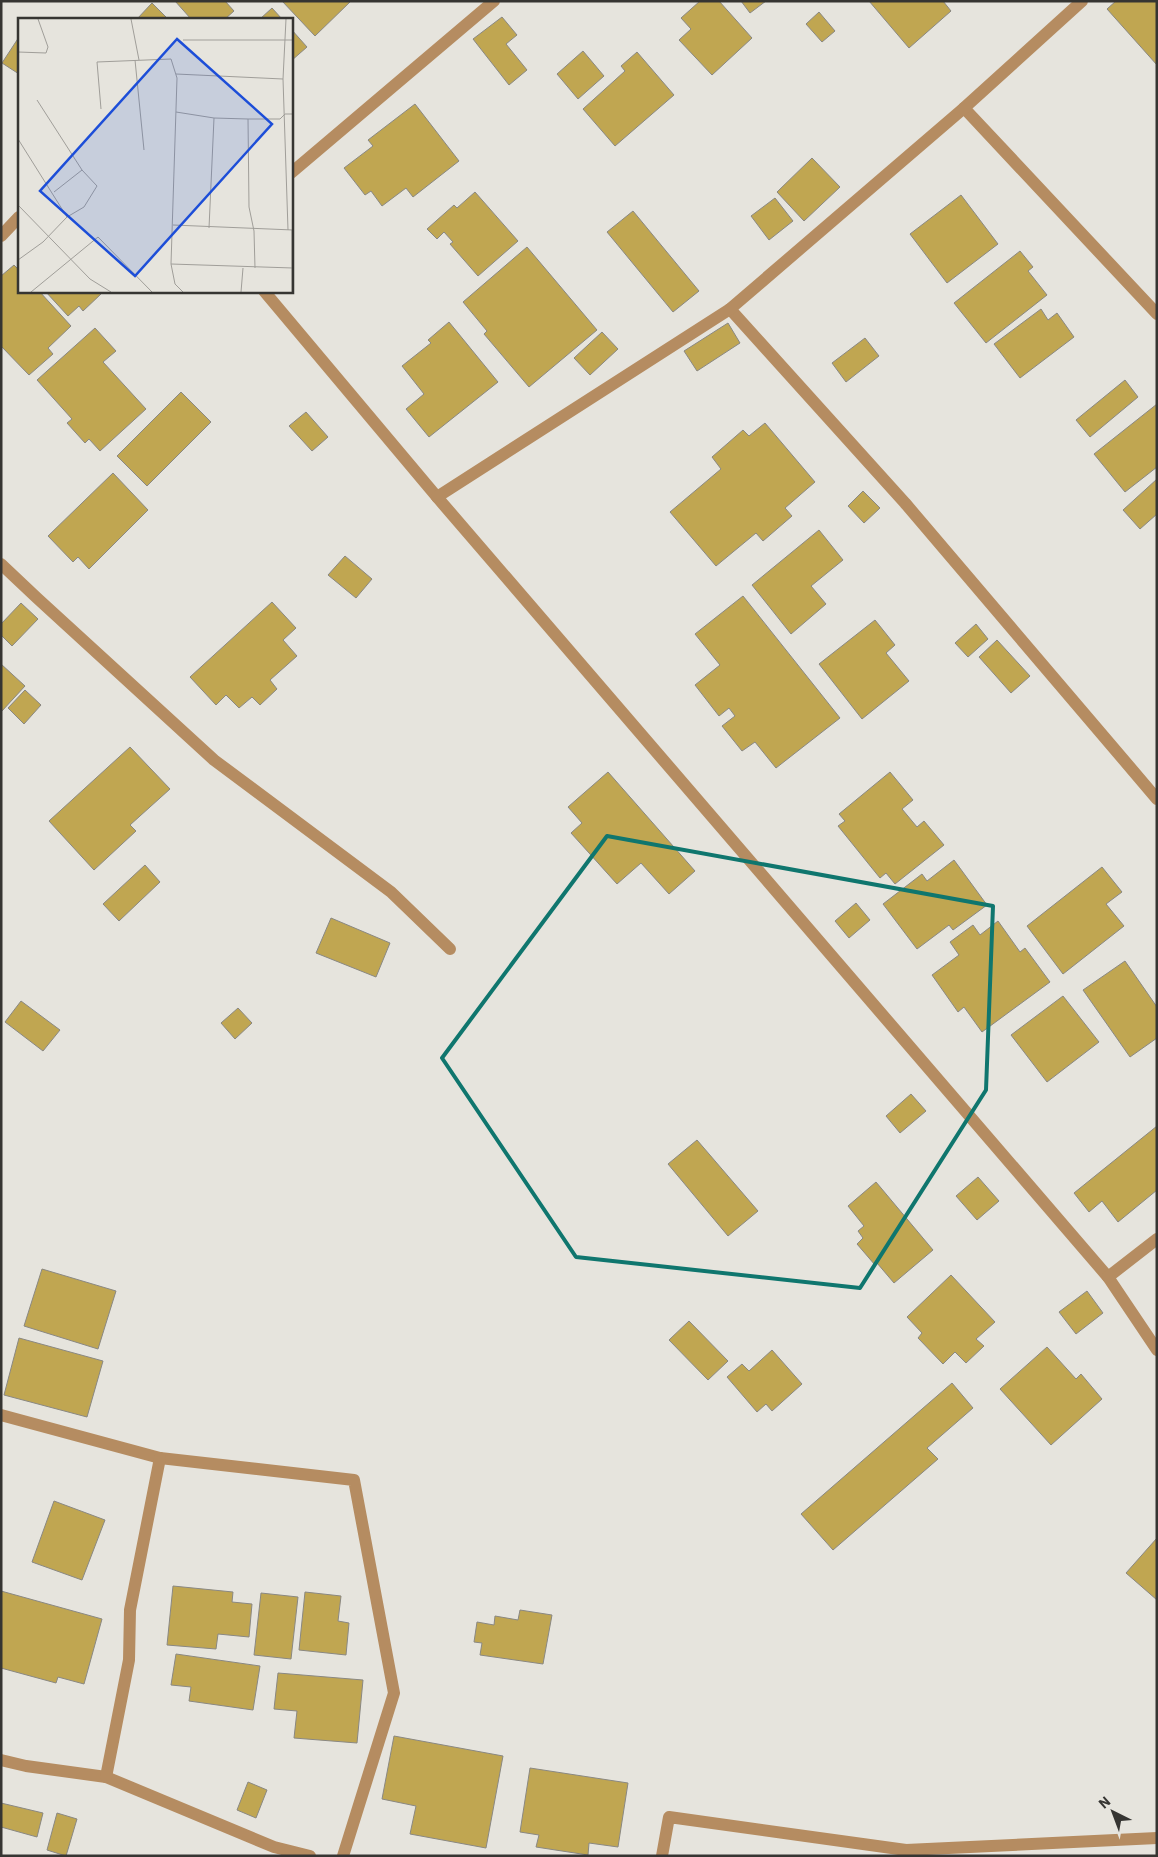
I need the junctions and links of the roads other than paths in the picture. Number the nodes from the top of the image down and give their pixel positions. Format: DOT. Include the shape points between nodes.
graph roads {
  1 [pos="494,1"];
  2 [pos="1082,1"];
  3 [pos="964,108"];
  4 [pos="292,172"];
  5 [pos="18,218"];
  6 [pos="1,236"];
  7 [pos="265,292"];
  8 [pos="730,309"];
  9 [pos="1157,314"];
  10 [pos="437,496"];
  11 [pos="1,564"];
  12 [pos="1157,799"];
  13 [pos="450,949"];
  14 [pos="1157,1239"];
  15 [pos="1108,1277"];
  16 [pos="1157,1350"];
  17 [pos="1,1415"];
  18 [pos="160,1458"];
  19 [pos="1,1760"];
  20 [pos="106,1777"];
  21 [pos="1157,1838"];
  22 [pos="310,1856"];
  23 [pos="343,1856"];
  24 [pos="662,1856"];
  1 -- 4 [label="street"];
  2 -- 3 [label="street"];
  3 -- 8 [label="street"];
  3 -- 9 [label="street"];
  5 -- 6 [label="street"];
  7 -- 10 [label="street"];
  8 -- 10 [label="street"];
  8 -- 12 [label="street" via="905,503"];
  10 -- 15 [label="street"];
  11 -- 13 [label="street" via="214,760 391,892"];
  14 -- 15 [label="street"];
  15 -- 16 [label="street"];
  17 -- 18 [label="street"];
  18 -- 20 [label="street" via="130,1610 129,1660"];
  18 -- 23 [label="street" via="354,1480 394,1693"];
  19 -- 20 [label="street"];
  20 -- 22 [label="street" via="274,1847"];
  21 -- 24 [label="street" via="906,1850 669,1817"];
}
